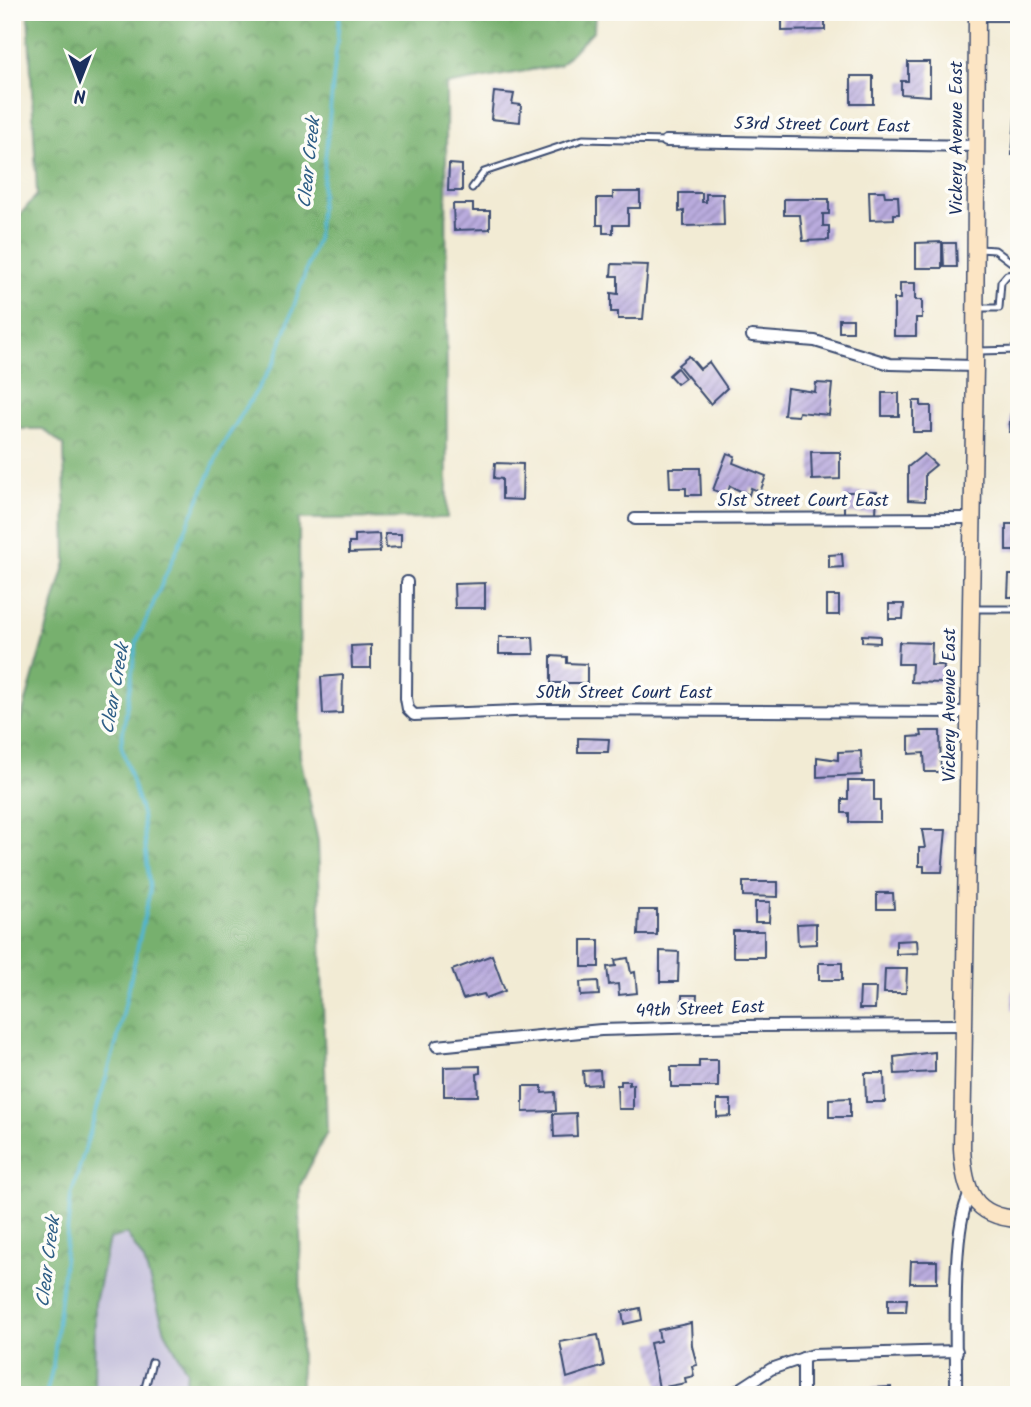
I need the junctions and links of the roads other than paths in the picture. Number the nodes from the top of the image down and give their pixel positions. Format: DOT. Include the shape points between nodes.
graph roads {
  1 [pos="977,14"];
  2 [pos="1019,15"];
  3 [pos="666,141"];
  4 [pos="977,146"];
  5 [pos="472,188"];
  6 [pos="976,249"];
  7 [pos="1019,268"];
  8 [pos="1019,273"];
  9 [pos="976,308"];
  10 [pos="752,337"];
  11 [pos="1019,350"];
  12 [pos="975,359"];
  13 [pos="972,518"];
  14 [pos="635,519"];
  15 [pos="407,582"];
  16 [pos="1019,608"];
  17 [pos="970,609"];
  18 [pos="970,712"];
  19 [pos="965,1025"];
  20 [pos="436,1046"];
  21 [pos="970,1194"];
  22 [pos="1019,1219"];
  23 [pos="957,1351"];
  24 [pos="803,1358"];
  25 [pos="152,1362"];
  26 [pos="143,1395"];
  27 [pos="731,1395"];
  28 [pos="803,1395"];
  29 [pos="956,1395"];
  1 -- 2 [label="street"];
  1 -- 4 [label="street, Vickery Avenue East"];
  3 -- 4 [label="street, 53rd Street Court East"];
  3 -- 5 [label="lane" via="583,139 484,172"];
  4 -- 6 [label="street, Vickery Avenue East"];
  6 -- 7 [label="lane" via="995,250"];
  6 -- 9 [label="street, Vickery Avenue East"];
  8 -- 9 [label="lane" via="1007,275 1001,282 999,308"];
  9 -- 12 [label="street, Vickery Avenue East"];
  10 -- 12 [label="street" via="815,341 890,364"];
  11 -- 12 [label="lane"];
  12 -- 13 [label="street, Vickery Avenue East"];
  13 -- 14 [label="street, 51st Street Court East"];
  13 -- 17 [label="street, Vickery Avenue East"];
  15 -- 18 [label="street, 50th Street Court East" via="406,698 414,715 569,710"];
  16 -- 17 [label="lane"];
  17 -- 18 [label="street, Vickery Avenue East"];
  18 -- 19 [label="street, Vickery Avenue East"];
  19 -- 20 [label="street, 49th Street East" via="614,1030"];
  19 -- 21 [label="street, Vickery Avenue East" via="962,1148"];
  21 -- 22 [label="street" via="992,1215"];
  21 -- 23 [label="street, Vickery Avenue East" via="960,1226"];
  23 -- 24 [label="street" via="825,1353"];
  23 -- 29 [label="street, Vickery Avenue East"];
  24 -- 27 [label="street" via="771,1369"];
  24 -- 28 [label="street"];
  25 -- 26 [label="lane"];
}
